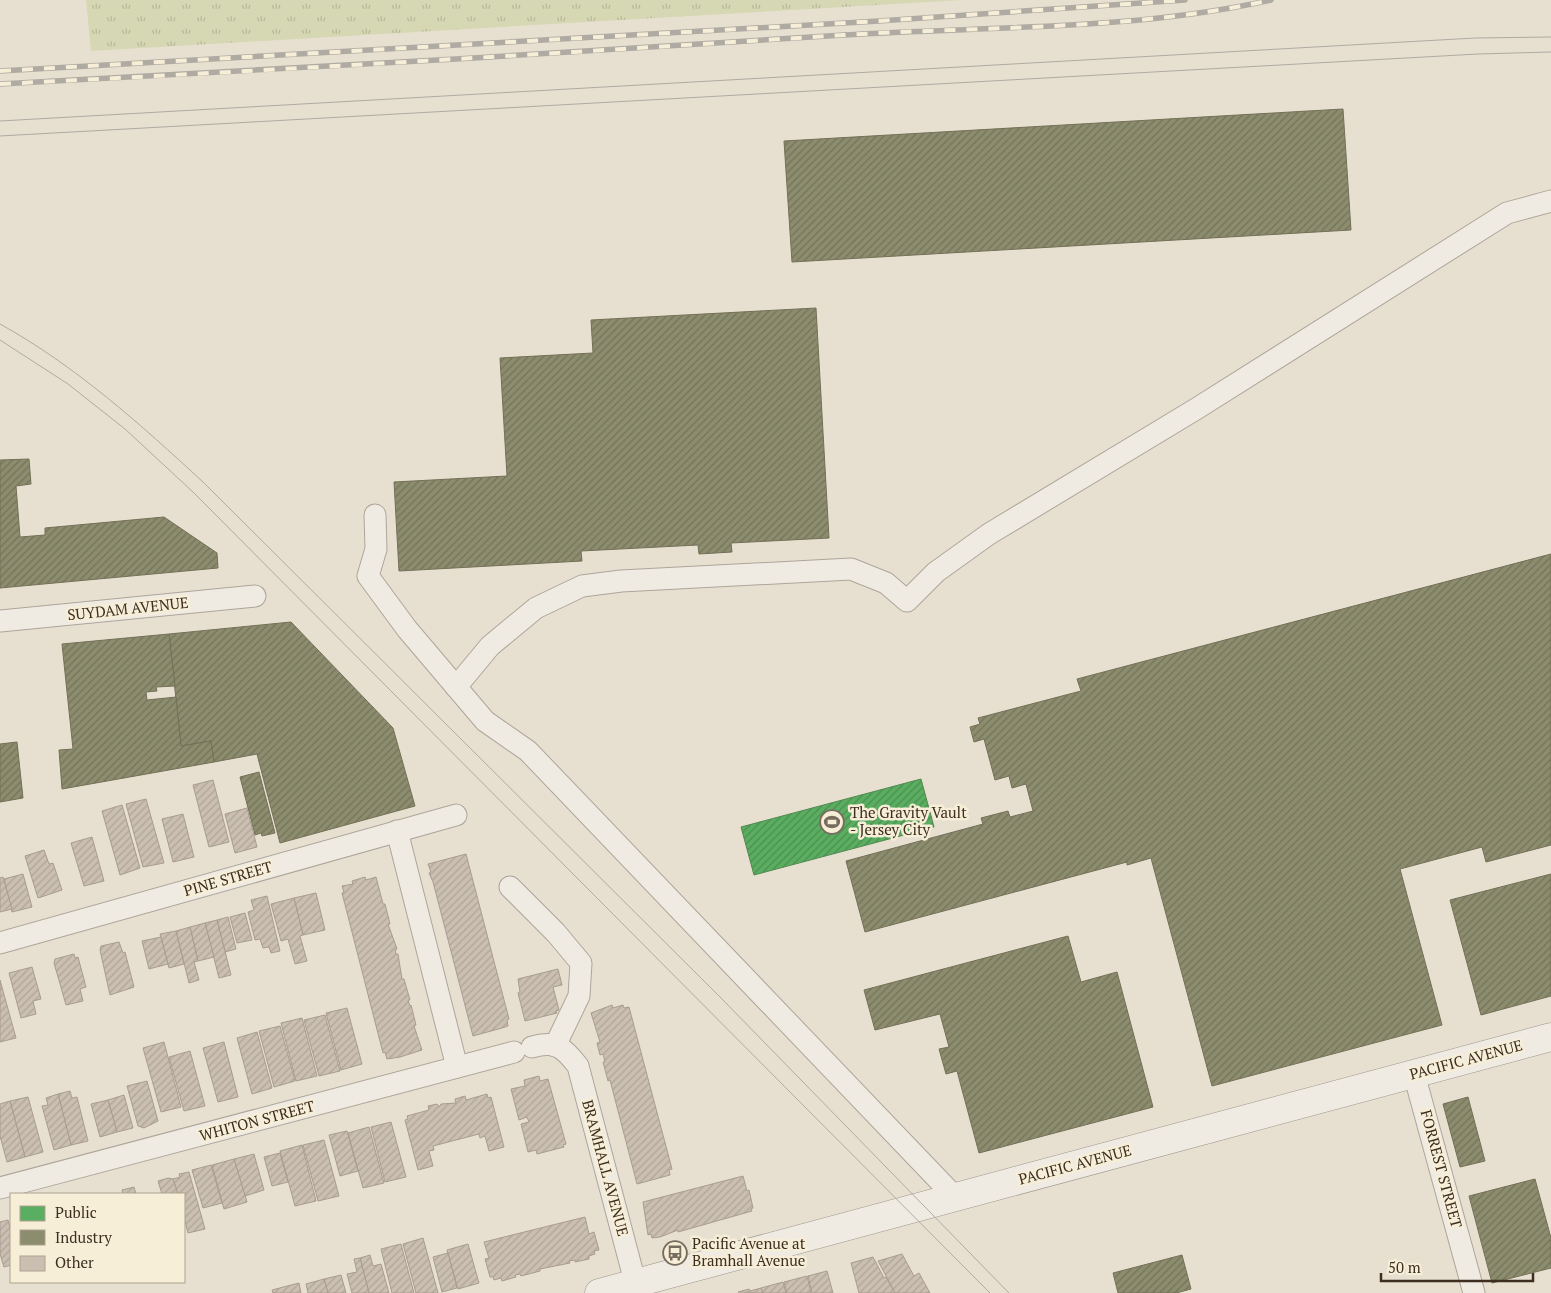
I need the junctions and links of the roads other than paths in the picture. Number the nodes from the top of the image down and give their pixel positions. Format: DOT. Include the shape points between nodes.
graph roads {
  1 [pos="1551,201"];
  2 [pos="375,515"];
  3 [pos="255,596"];
  4 [pos="0,621"];
  5 [pos="456,687"];
  6 [pos="456,815"];
  7 [pos="397,831"];
  8 [pos="510,887"];
  9 [pos="0,943"];
  10 [pos="1551,1038"];
  11 [pos="560,1047"];
  12 [pos="457,1067"];
  13 [pos="1414,1074"];
  14 [pos="0,1188"];
  15 [pos="955,1197"];
  16 [pos="636,1288"];
  17 [pos="599,1293"];
  18 [pos="1474,1293"];
  1 -- 5 [label="street" via="1507,213 1196,409 989,534 936,572 907,600 886,582 852,569 621,581 582,586 536,608 490,646"];
  2 -- 5 [label="street" via="376,549 368,576"];
  3 -- 4 [label="street, SUYDAM AVENUE"];
  5 -- 15 [label="street" via="485,721 528,752"];
  6 -- 7 [label="street, PINE STREET"];
  7 -- 9 [label="street, PINE STREET"];
  7 -- 12 [label="street"];
  8 -- 11 [label="street" via="581,963 579,996"];
  10 -- 13 [label="street, PACIFIC AVENUE"];
  11 -- 12 [label="street, WHITON STREET" via="546,1043"];
  11 -- 16 [label="street, BRAMHALL AVENUE" via="578,1066"];
  12 -- 14 [label="street, WHITON STREET"];
  13 -- 15 [label="street, PACIFIC AVENUE"];
  13 -- 18 [label="street, FORREST STREET"];
  15 -- 16 [label="street, PACIFIC AVENUE"];
  16 -- 17 [label="street, PACIFIC AVENUE"];
}
